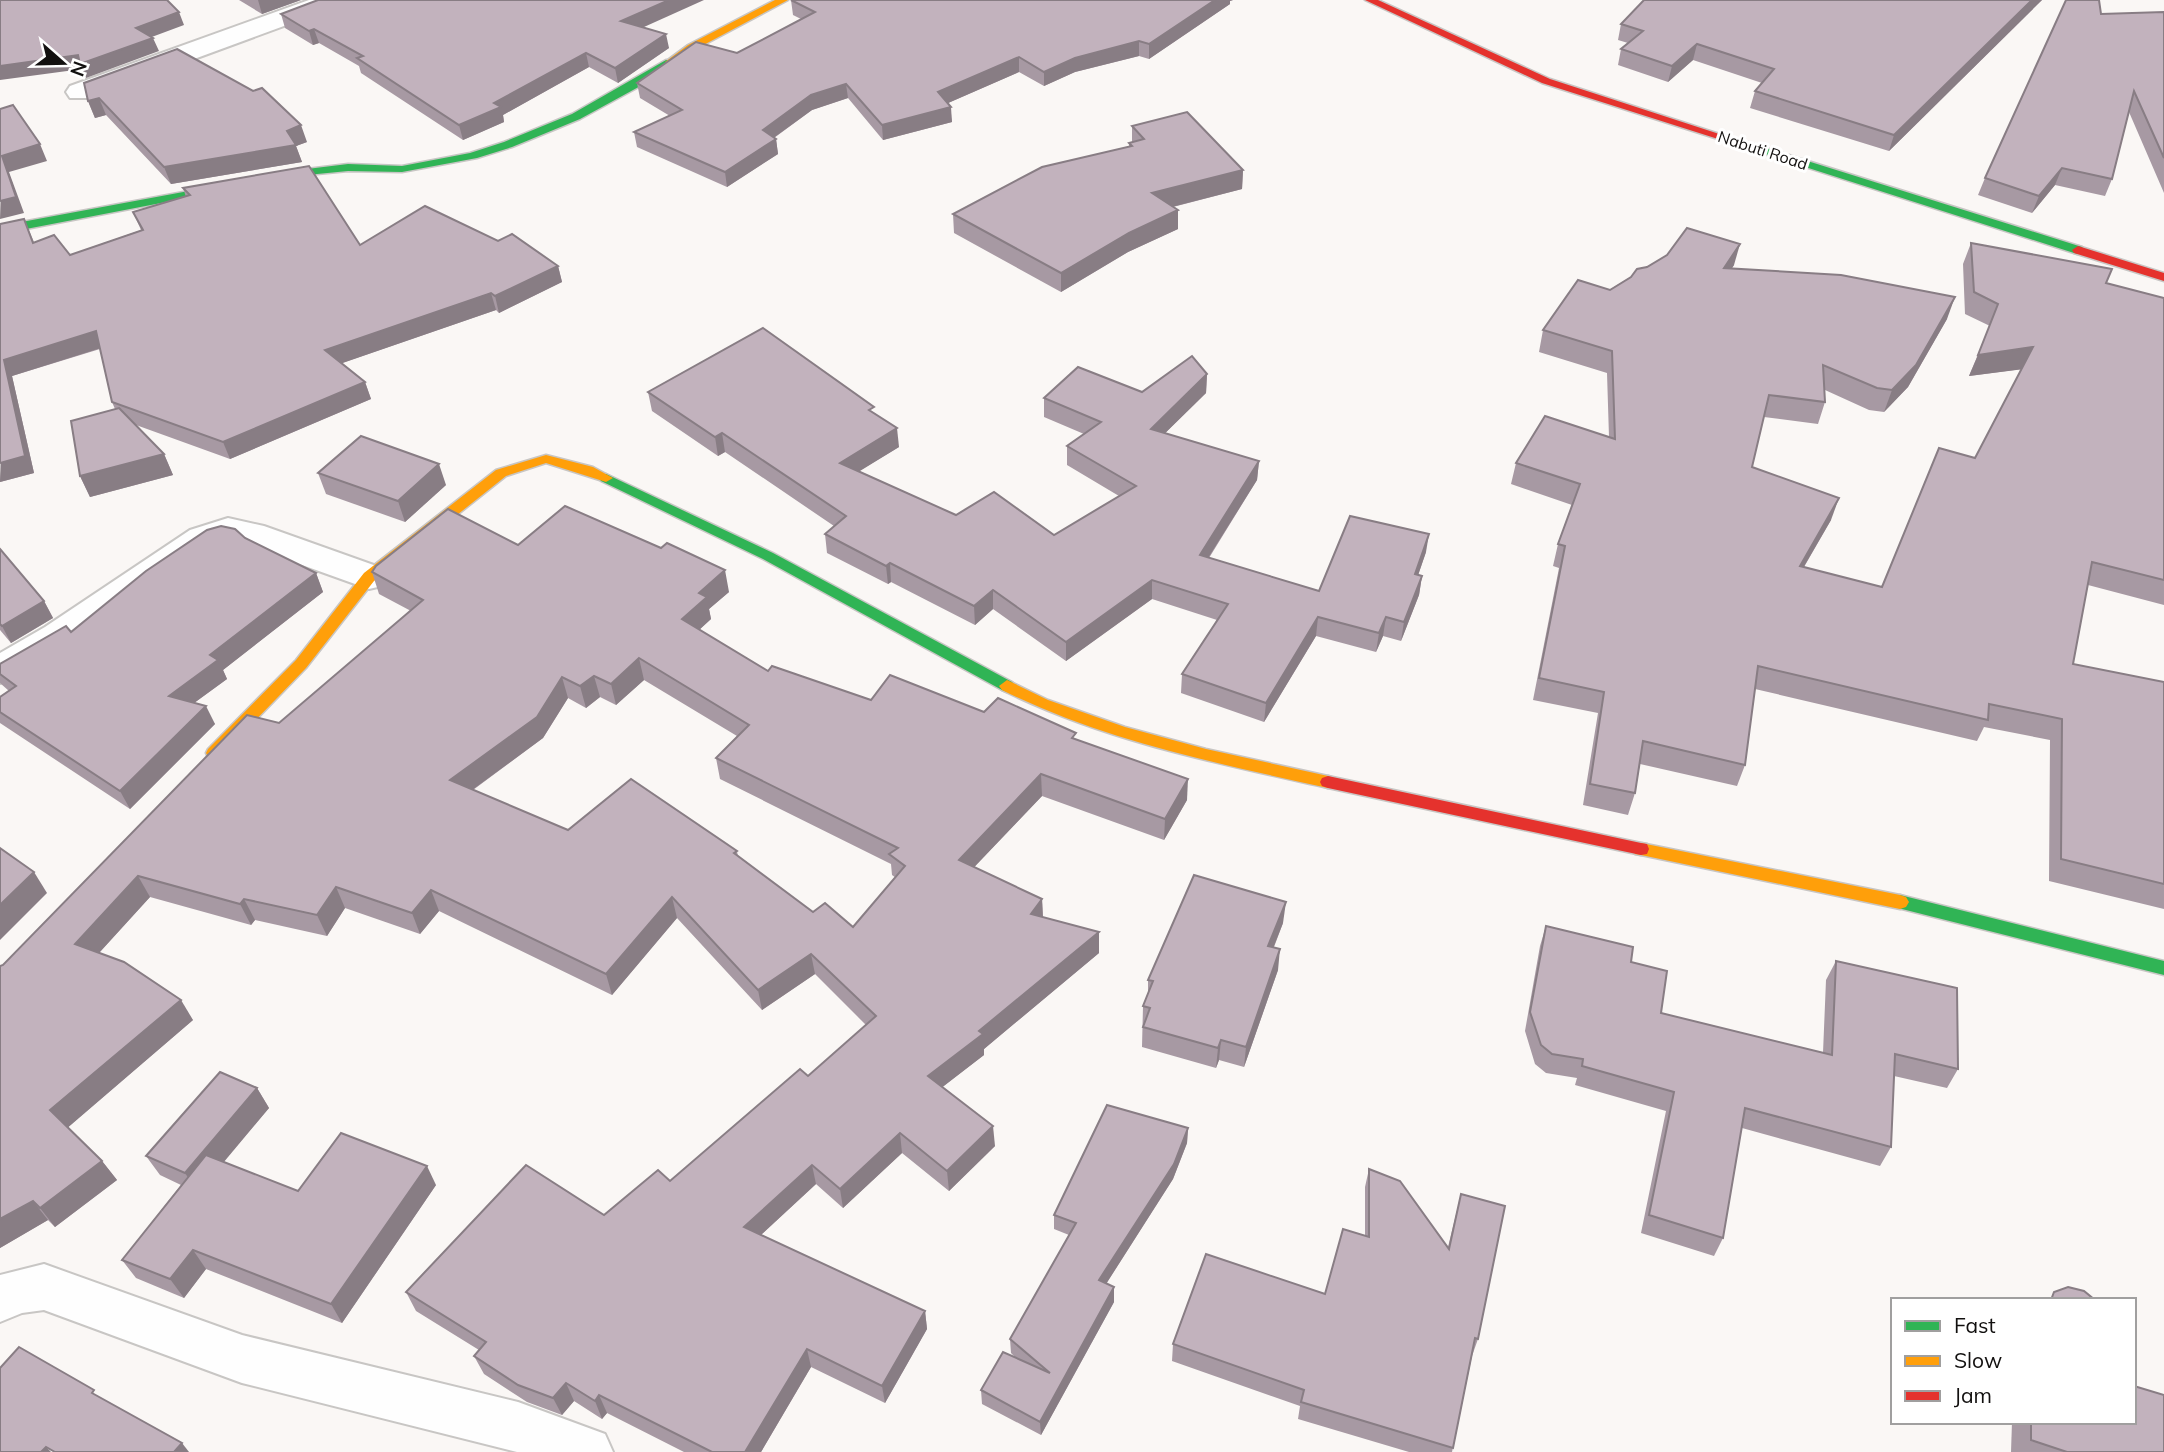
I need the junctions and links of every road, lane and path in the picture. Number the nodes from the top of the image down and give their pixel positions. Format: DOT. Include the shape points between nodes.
graph roads {
  1 [pos="332,0"];
  2 [pos="783,0"];
  3 [pos="1370,0"];
  4 [pos="79,92"];
  5 [pos="0,230"];
  6 [pos="2164,277"];
  7 [pos="369,577"];
  8 [pos="0,670"];
  9 [pos="203,764"];
  10 [pos="2164,968"];
  11 [pos="0,1299"];
  12 [pos="587,1452"];
  1 -- 4 [label="street"];
  2 -- 5 [label="street" via="692,47 628,91 495,149 401,169 351,167 308,172"];
  3 -- 6 [label="street, Nabuti Road" via="1546,81"];
  7 -- 8 [label="street" via="253,534 228,530 202,538"];
  7 -- 9 [label="street" via="301,664"];
  7 -- 10 [label="street" via="501,473 546,460 588,470 768,556 1025,696 1119,730 1472,815 1886,899"];
  11 -- 12 [label="street" via="44,1287 242,1359 518,1427"];
}
